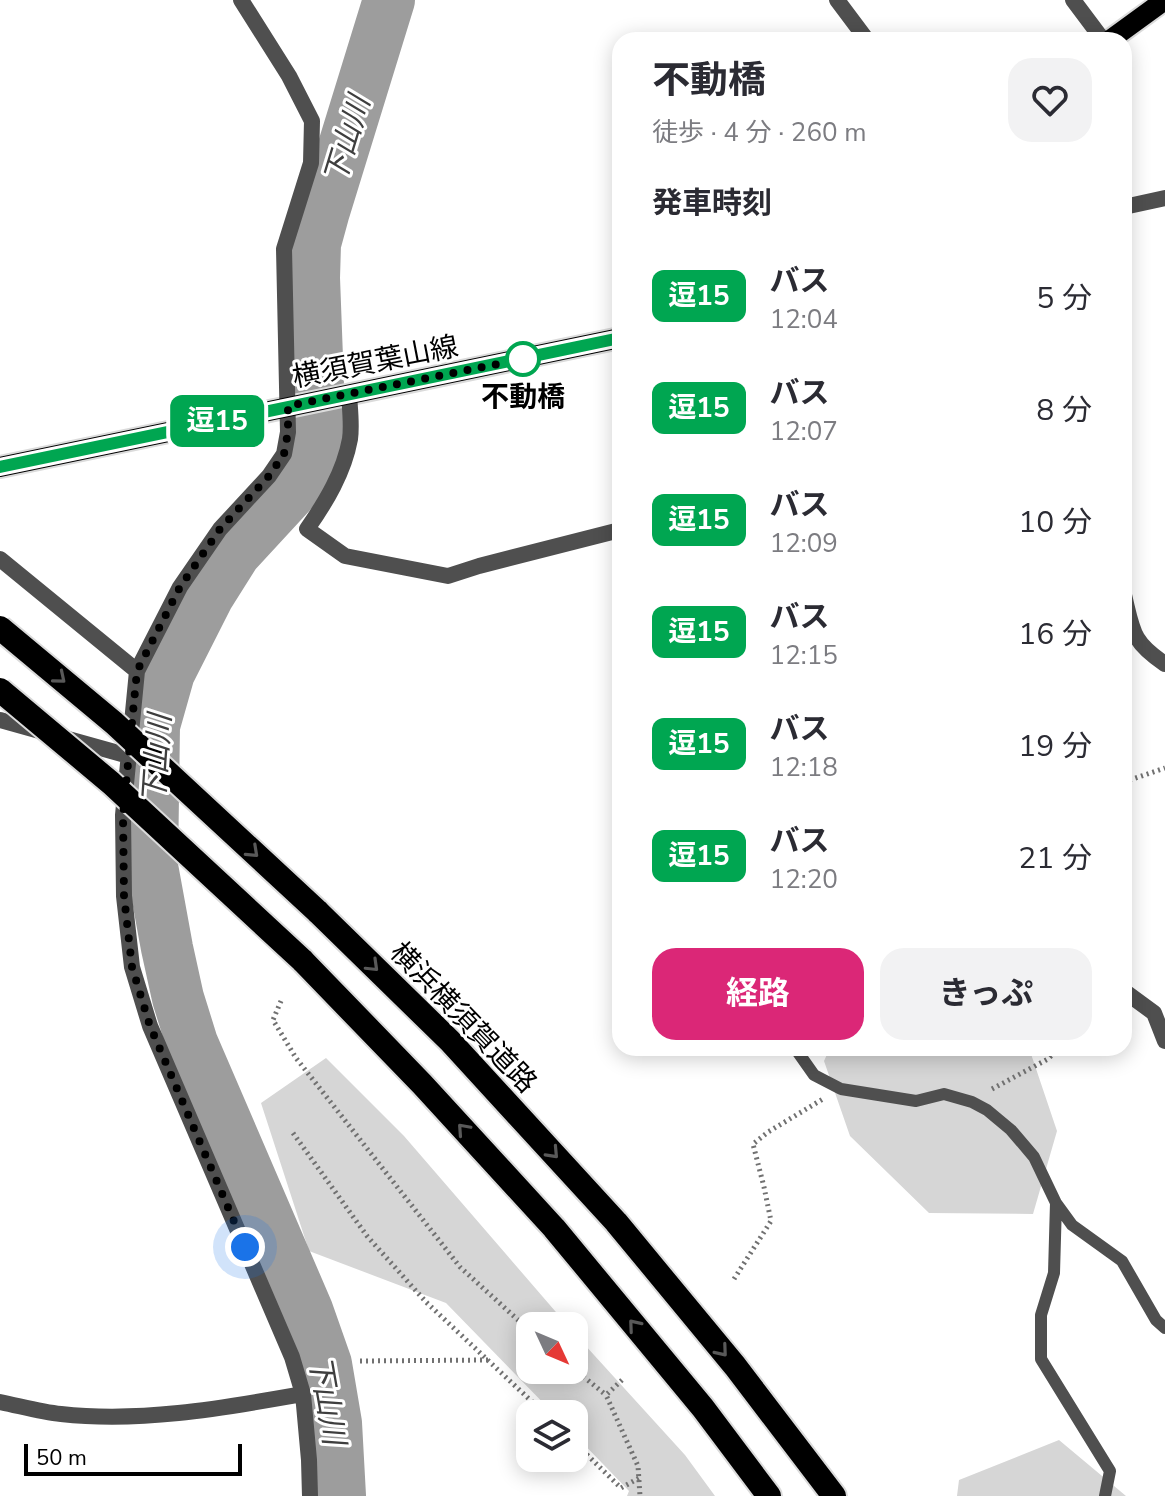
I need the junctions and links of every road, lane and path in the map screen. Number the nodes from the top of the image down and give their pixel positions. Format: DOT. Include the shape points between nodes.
graph roads {
  1 [pos="241,0"];
  2 [pos="837,0"];
  3 [pos="1073,0"];
  4 [pos="1165,0"];
  5 [pos="861,32"];
  6 [pos="1097,32"];
  7 [pos="1121,32"];
  8 [pos="1165,198"];
  9 [pos="1132,205"];
  10 [pos="612,340"];
  11 [pos="345,396"];
  12 [pos="295,405"];
  13 [pos="0,467"];
  14 [pos="612,532"];
  15 [pos="0,559"];
  16 [pos="0,628"];
  17 [pos="1132,628"];
  18 [pos="1165,664"];
  19 [pos="137,671"];
  20 [pos="0,690"];
  21 [pos="0,720"];
  22 [pos="129,756"];
  23 [pos="1165,768"];
  24 [pos="1132,779"];
  25 [pos="1132,997"];
  26 [pos="281,1001"];
  27 [pos="1165,1041"];
  28 [pos="801,1056"];
  29 [pos="1051,1056"];
  30 [pos="841,1089"];
  31 [pos="972,1102"];
  32 [pos="293,1133"];
  33 [pos="1056,1203"];
  34 [pos="734,1279"];
  35 [pos="516,1318"];
  36 [pos="1165,1328"];
  37 [pos="489,1360"];
  38 [pos="360,1361"];
  39 [pos="588,1380"];
  40 [pos="622,1380"];
  41 [pos="303,1394"];
  42 [pos="606,1395"];
  43 [pos="530,1400"];
  44 [pos="0,1402"];
  45 [pos="588,1456"];
  46 [pos="639,1478"];
  47 [pos="310,1496"];
  48 [pos="640,1496"];
  49 [pos="769,1496"];
  50 [pos="834,1496"];
  51 [pos="1105,1496"];
  1 -- 12 [label="street" via="312,121 311,163 284,249"];
  2 -- 5 [label="street"];
  3 -- 6 [label="street"];
  4 -- 7 [label="main road"];
  8 -- 9 [label="street"];
  10 -- 11 [label="main road, 横須賀葉山線"];
  11 -- 12 [label="main road, 横須賀葉山線"];
  11 -- 14 [label="street" via="351,418 344,461 329,497 307,529 345,556 448,576"];
  12 -- 13 [label="main road, 横須賀葉山線"];
  12 -- 19 [label="street" via="284,454 220,529 180,587"];
  15 -- 19 [label="street"];
  16 -- 50 [label="highway, 横浜横須賀道路, one-way, bridge" via="114,723 450,1041 616,1222"];
  17 -- 18 [label="street" via="1134,636"];
  19 -- 22 [label="street"];
  49 -- 20 [label="highway, one-way, bridge" via="554,1228 422,1084 302,960 111,783"];
  21 -- 22 [label="street"];
  22 -- 41 [label="street" via="124,896 132,967 150,1026 292,1357"];
  23 -- 24 [label="path"];
  25 -- 27 [label="street" via="1154,1013"];
  26 -- 35 [label="path" via="273,1020 296,1058 460,1267"];
  28 -- 30 [label="lane" via="814,1075"];
  29 -- 31 [label="path"];
  30 -- 31 [label="lane" via="916,1101 944,1094"];
  30 -- 34 [label="path" via="753,1144 771,1221"];
  31 -- 33 [label="lane" via="1011,1130 1034,1157"];
  32 -- 37 [label="path" via="367,1236 426,1302"];
  33 -- 36 [label="lane" via="1072,1225 1122,1261"];
  33 -- 51 [label="lane" via="1054,1273 1041,1315 1041,1359 1110,1471"];
  37 -- 38 [label="path"];
  37 -- 43 [label="path"];
  39 -- 42 [label="path"];
  40 -- 42 [label="path"];
  41 -- 44 [label="street" via="141,1417 60,1414"];
  41 -- 47 [label="street"];
  42 -- 46 [label="path"];
  45 -- 46 [label="path" via="621,1488"];
  46 -- 48 [label="path"];
}
